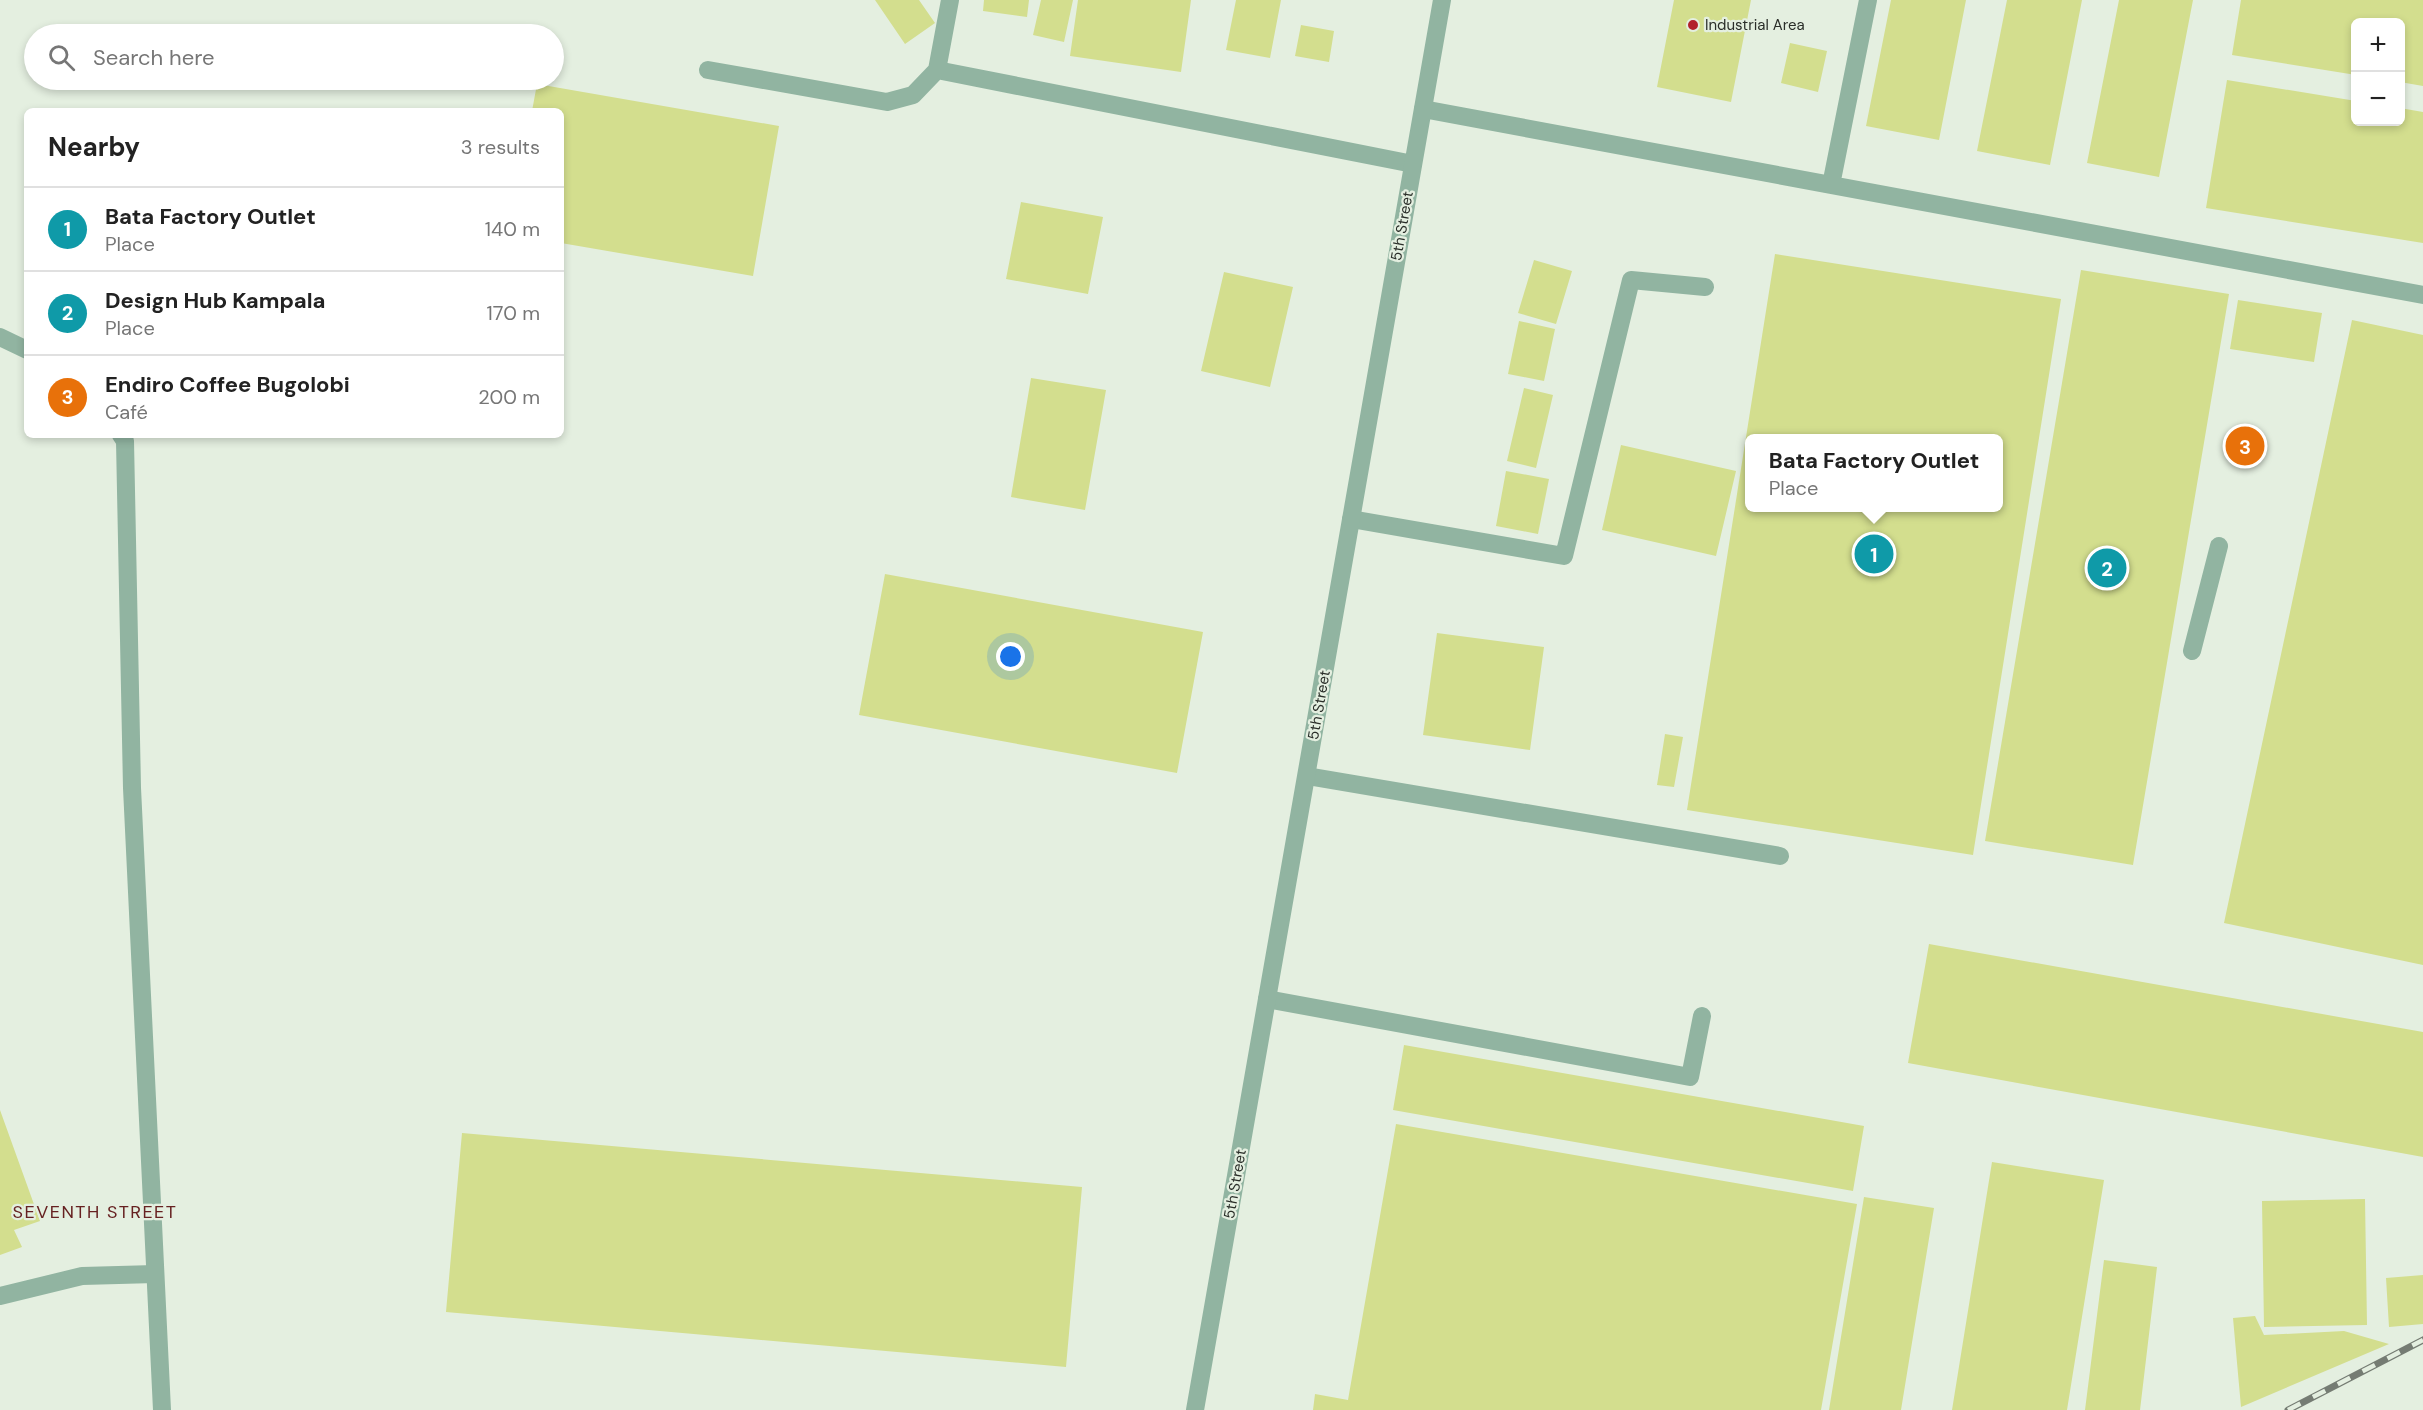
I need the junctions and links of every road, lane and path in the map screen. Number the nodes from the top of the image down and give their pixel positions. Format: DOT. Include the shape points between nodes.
graph roads {
  1 [pos="950,0"];
  2 [pos="1442,0"];
  3 [pos="1868,0"];
  4 [pos="708,70"];
  5 [pos="937,70"];
  6 [pos="1423,110"];
  7 [pos="1413,164"];
  8 [pos="1831,185"];
  9 [pos="1705,287"];
  10 [pos="2423,295"];
  11 [pos="0,337"];
  12 [pos="24,349"];
  13 [pos="123,438"];
  14 [pos="1351,519"];
  15 [pos="2219,546"];
  16 [pos="2193,651"];
  17 [pos="1307,776"];
  18 [pos="1780,856"];
  19 [pos="1267,999"];
  20 [pos="1702,1016"];
  21 [pos="155,1274"];
  22 [pos="0,1296"];
  23 [pos="162,1410"];
  24 [pos="1196,1410"];
  1 -- 5 [label="street"];
  2 -- 6 [label="street, 5th Street"];
  3 -- 8 [label="street"];
  4 -- 5 [label="street" via="887,102 913,95"];
  5 -- 7 [label="street"];
  6 -- 7 [label="street, 5th Street"];
  6 -- 8 [label="street"];
  7 -- 14 [label="street, 5th Street"];
  8 -- 10 [label="street"];
  9 -- 14 [label="street" via="1631,280 1564,556"];
  11 -- 12 [label="street"];
  13 -- 21 [label="street" via="132,788"];
  14 -- 17 [label="street, 5th Street"];
  15 -- 16 [label="street"];
  17 -- 18 [label="street"];
  17 -- 19 [label="street, 5th Street"];
  19 -- 20 [label="street" via="1690,1077"];
  19 -- 24 [label="street, 5th Street"];
  21 -- 22 [label="street" via="82,1276"];
  21 -- 23 [label="street"];
}
